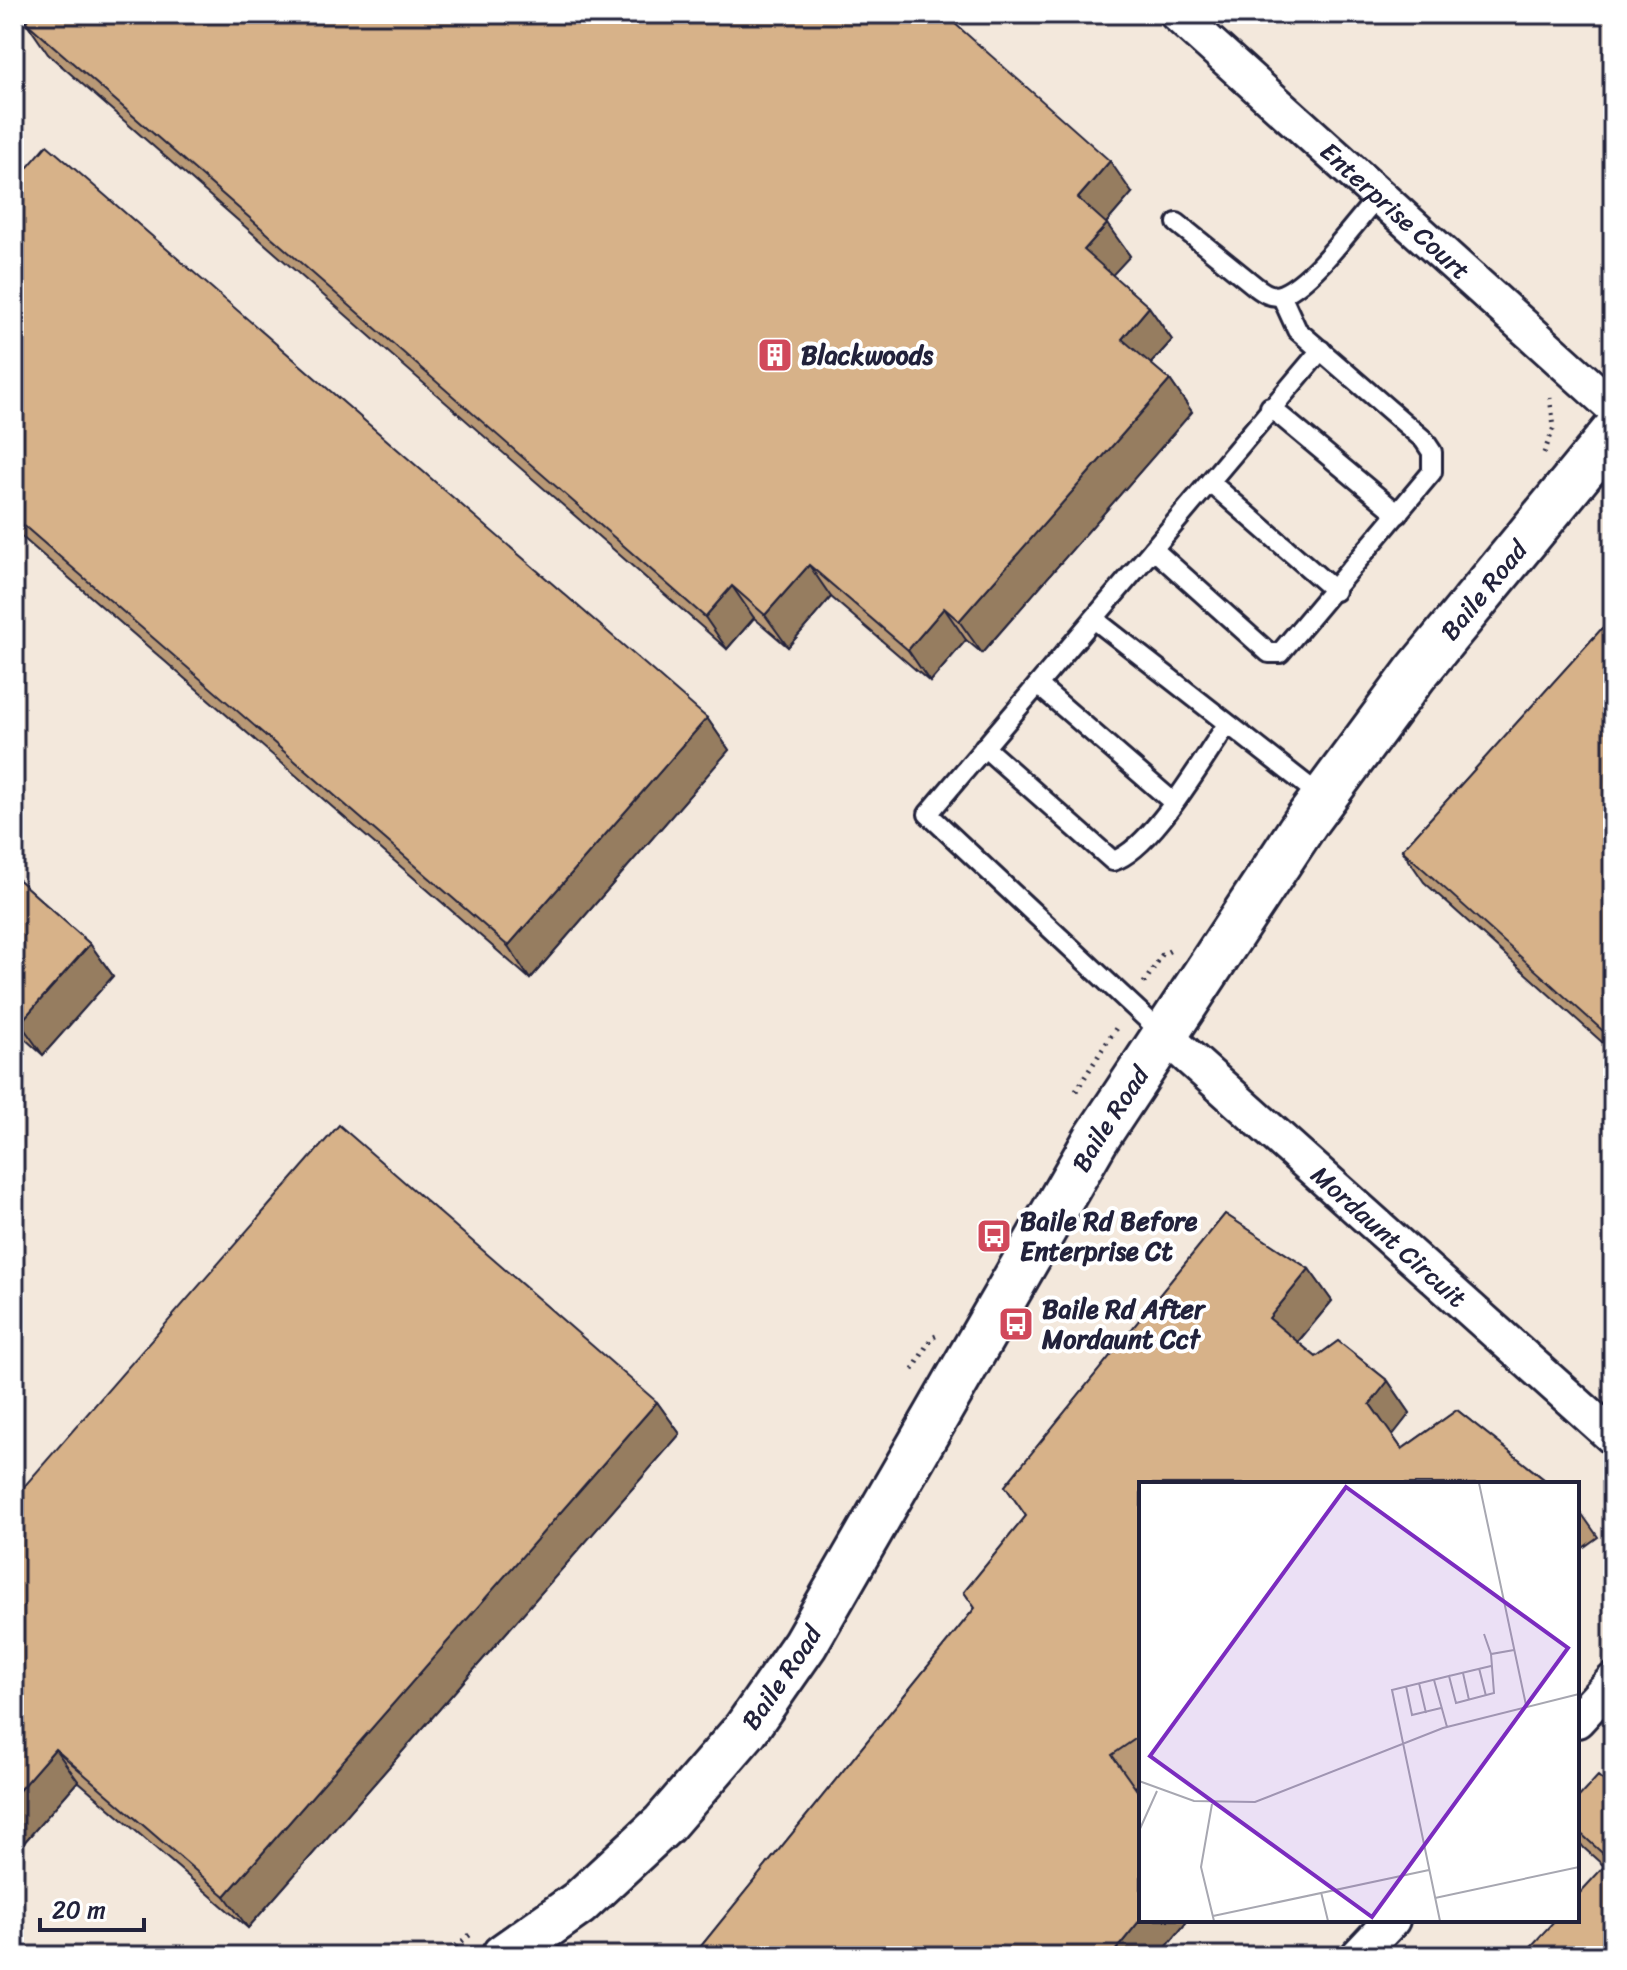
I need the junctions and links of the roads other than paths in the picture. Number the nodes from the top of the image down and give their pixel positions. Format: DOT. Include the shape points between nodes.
graph roads {
  1 [pos="1177,14"];
  2 [pos="1379,196"];
  3 [pos="1177,223"];
  4 [pos="1281,295"];
  5 [pos="1321,350"];
  6 [pos="1270,407"];
  7 [pos="1613,407"];
  8 [pos="1613,433"];
  9 [pos="1210,482"];
  10 [pos="1398,514"];
  11 [pos="1153,549"];
  12 [pos="1335,591"];
  13 [pos="1094,619"];
  14 [pos="1038,685"];
  15 [pos="1227,725"];
  16 [pos="984,747"];
  17 [pos="1323,798"];
  18 [pos="1173,802"];
  19 [pos="1164,1035"];
  20 [pos="1613,1437"];
  21 [pos="1613,1681"];
  22 [pos="1579,1718"];
  23 [pos="1390,1922"];
  24 [pos="504,1956"];
  25 [pos="1358,1956"];
  1 -- 2 [label="street, Enterprise Court"];
  2 -- 4 [label="lane" via="1313,269"];
  2 -- 7 [label="street, Enterprise Court"];
  3 -- 4 [label="lane" via="1268,295"];
  4 -- 5 [label="lane" via="1297,330"];
  5 -- 6 [label="lane"];
  5 -- 10 [label="lane" via="1432,452 1432,472"];
  6 -- 9 [label="lane"];
  6 -- 10 [label="lane"];
  8 -- 17 [label="street, Baile Road" via="1425,662"];
  9 -- 11 [label="lane"];
  9 -- 12 [label="lane"];
  10 -- 12 [label="lane"];
  11 -- 12 [label="lane" via="1269,653 1287,650"];
  11 -- 13 [label="lane"];
  13 -- 14 [label="lane"];
  13 -- 15 [label="lane"];
  14 -- 16 [label="lane"];
  14 -- 18 [label="lane"];
  15 -- 17 [label="lane"];
  15 -- 18 [label="lane"];
  16 -- 18 [label="lane" via="1113,861 1147,838"];
  16 -- 19 [label="lane" via="928,814"];
  17 -- 19 [label="street, Baile Road"];
  19 -- 20 [label="street, Mordaunt Circuit"];
  19 -- 24 [label="street, Baile Road" via="1020,1267 805,1644 746,1729 664,1824 579,1903"];
  21 -- 22 [label="street"];
  23 -- 25 [label="street"];
}
